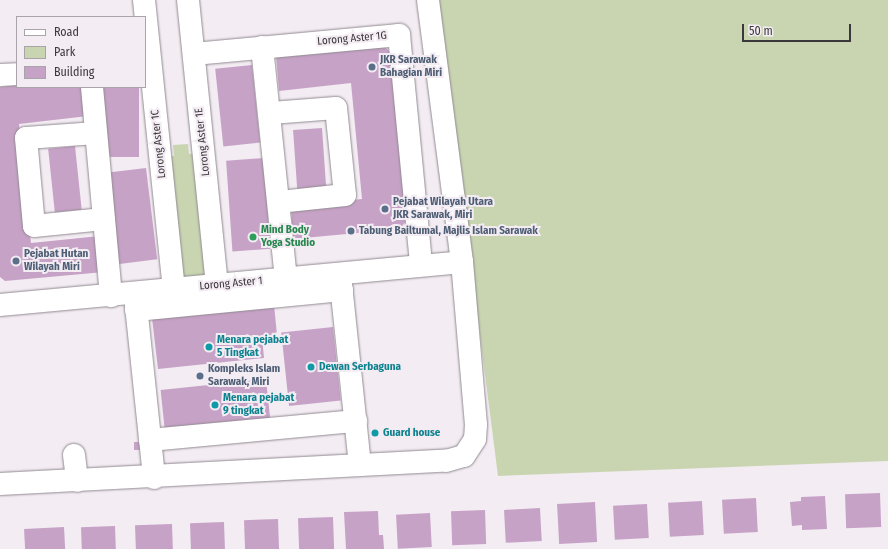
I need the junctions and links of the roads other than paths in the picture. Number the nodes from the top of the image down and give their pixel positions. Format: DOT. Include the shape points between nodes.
graph roads {
  1 [pos="144,0"];
  2 [pos="188,0"];
  3 [pos="428,0"];
  4 [pos="145,16"];
  5 [pos="146,32"];
  6 [pos="262,47"];
  7 [pos="194,54"];
  8 [pos="148,63"];
  9 [pos="16,74"];
  10 [pos="0,75"];
  11 [pos="92,88"];
  12 [pos="271,113"];
  13 [pos="96,133"];
  14 [pos="280,202"];
  15 [pos="104,219"];
  16 [pos="462,262"];
  17 [pos="421,265"];
  18 [pos="286,279"];
  19 [pos="341,282"];
  20 [pos="217,285"];
  21 [pos="174,289"];
  22 [pos="111,296"];
  23 [pos="136,302"];
  24 [pos="0,305"];
  25 [pos="356,421"];
  26 [pos="150,440"];
  27 [pos="74,455"];
  28 [pos="360,465"];
  29 [pos="154,478"];
  30 [pos="78,481"];
  31 [pos="0,484"];
  1 -- 4 [label="lane, Lorong Aster 1C"];
  2 -- 7 [label="lane, Lorong Aster 1E"];
  3 -- 16 [label="lane"];
  5 -- 8 [label="lane, Lorong Aster 1C"];
  6 -- 7 [label="lane, Lorong Aster 1G"];
  6 -- 12 [label="lane"];
  6 -- 17 [label="lane, Lorong Aster 1G" via="398,35"];
  7 -- 20 [label="lane, Lorong Aster 1E"];
  8 -- 21 [label="lane, Lorong Aster 1C"];
  9 -- 10 [label="lane"];
  11 -- 13 [label="lane"];
  12 -- 14 [label="lane"];
  12 -- 14 [label="lane" via="336,108 345,195"];
  13 -- 15 [label="lane"];
  13 -- 15 [label="lane" via="26,138 34,226"];
  14 -- 18 [label="lane"];
  15 -- 22 [label="lane"];
  16 -- 17 [label="lane, Lorong Aster 1"];
  16 -- 28 [label="lane" via="476,425 475,439 464,456 457,460"];
  17 -- 19 [label="lane, Lorong Aster 1"];
  18 -- 19 [label="lane, Lorong Aster 1"];
  18 -- 20 [label="lane, Lorong Aster 1"];
  19 -- 23 [label="lane"];
  19 -- 25 [label="lane"];
  20 -- 21 [label="lane, Lorong Aster 1"];
  21 -- 23 [label="lane, Lorong Aster 1"];
  22 -- 23 [label="lane, Lorong Aster 1"];
  22 -- 24 [label="lane, Lorong Aster 1" via="57,305"];
  23 -- 26 [label="lane"];
  25 -- 26 [label="lane"];
  25 -- 28 [label="lane"];
  26 -- 29 [label="lane"];
  27 -- 30 [label="lane"];
  28 -- 29 [label="lane"];
  29 -- 30 [label="lane"];
  30 -- 31 [label="lane"];
}
